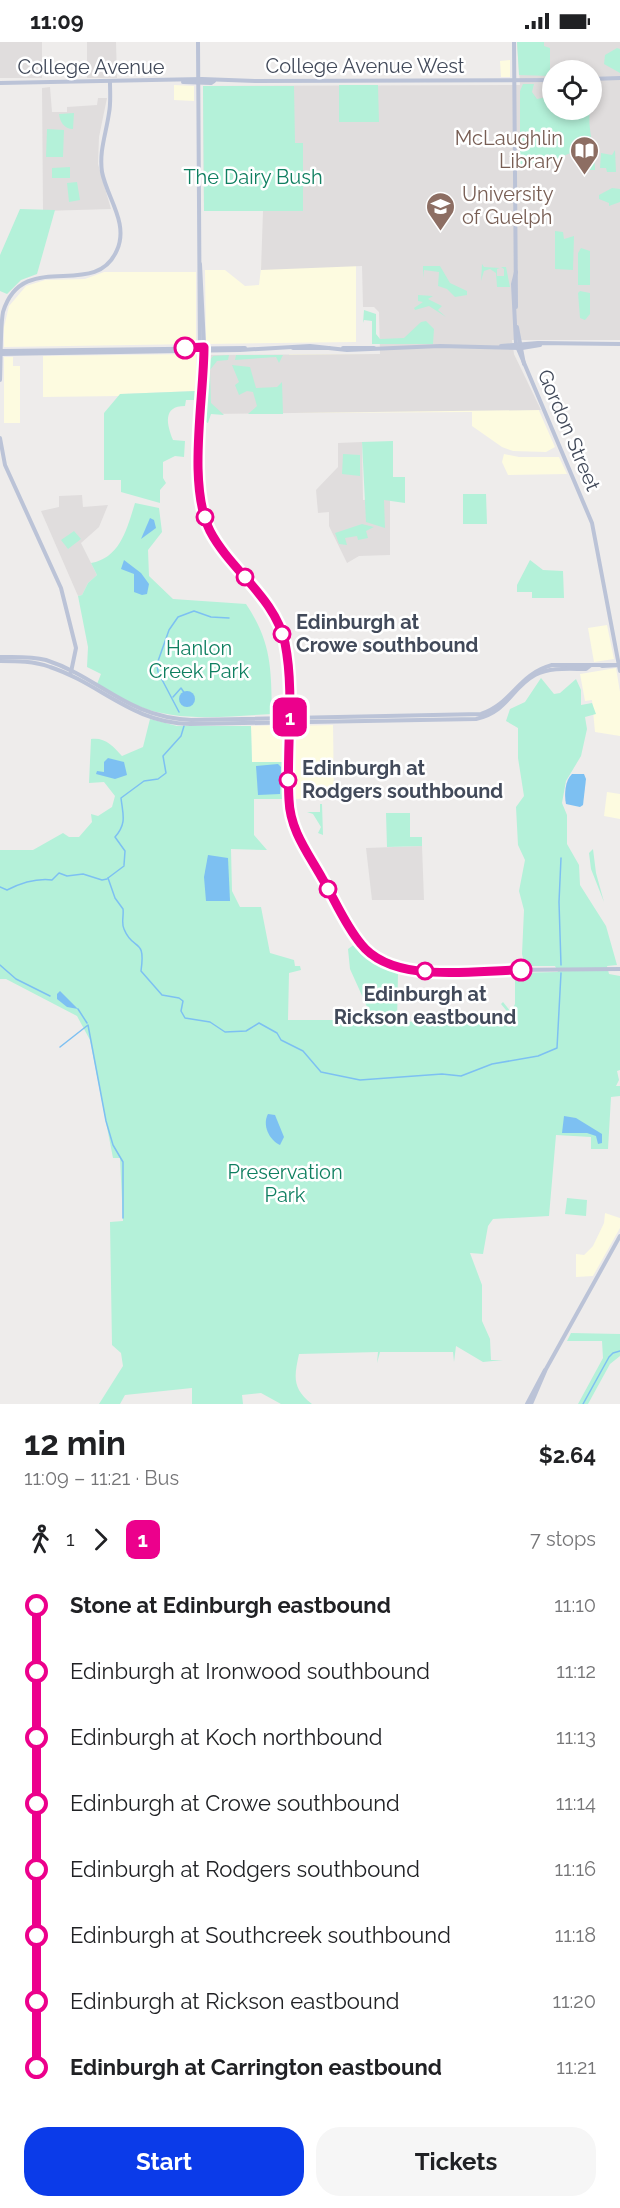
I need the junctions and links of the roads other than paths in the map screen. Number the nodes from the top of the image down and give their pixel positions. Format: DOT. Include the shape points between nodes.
graph roads {
  1 [pos="198,42"];
  2 [pos="514,42"];
  3 [pos="620,78"];
  4 [pos="602,79"];
  5 [pos="515,80"];
  6 [pos="542,80"];
  7 [pos="182,81"];
  8 [pos="198,81"];
  9 [pos="0,82"];
  10 [pos="110,82"];
  11 [pos="0,338"];
  12 [pos="620,344"];
  13 [pos="519,346"];
  14 [pos="202,349"];
  15 [pos="1,353"];
  16 [pos="0,371"];
  17 [pos="0,380"];
  18 [pos="0,438"];
  19 [pos="617,648"];
  20 [pos="620,656"];
  21 [pos="0,659"];
  22 [pos="620,667"];
  23 [pos="70,673"];
  24 [pos="288,720"];
  25 [pos="620,969"];
  26 [pos="620,1236"];
  27 [pos="529,1404"];
  1 -- 8 [label="main road"];
  2 -- 5 [label="main road, Gordon Street"];
  3 -- 4 [label="main road"];
  5 -- 6 [label="main road, College Avenue West"];
  5 -- 8 [label="main road, College Avenue West"];
  5 -- 13 [label="main road, Gordon Street" via="513,284"];
  7 -- 8 [label="main road, College Avenue West"];
  7 -- 10 [label="main road, College Avenue"];
  8 -- 14 [label="main road"];
  9 -- 10 [label="main road, College Avenue"];
  10 -- 11 [label="main road" via="102,164 120,223 117,250 106,265 92,273 39,277 21,285 4,309"];
  11 -- 15 [label="main road"];
  12 -- 13 [label="main road"];
  13 -- 14 [label="main road"];
  13 -- 19 [label="main road, Gordon Street" via="592,523"];
  14 -- 15 [label="main road"];
  14 -- 24 [label="main road" via="202,509 216,541 277,621 285,649"];
  15 -- 16 [label="main road"];
  16 -- 17 [label="main road"];
  18 -- 23 [label="main road" via="5,465 60,588 76,648"];
  19 -- 20 [label="main road, Gordon Street"];
  19 -- 22 [label="main road, Gordon Street"];
  21 -- 23 [label="main road" via="38,658"];
  22 -- 24 [label="main road" via="541,668 520,681 498,706 481,714"];
  23 -- 24 [label="main road" via="133,711 166,722"];
  24 -- 25 [label="main road" via="293,826 350,929 373,955 395,968 410,971"];
  26 -- 27 [label="main road" via="541,1374"];
}
